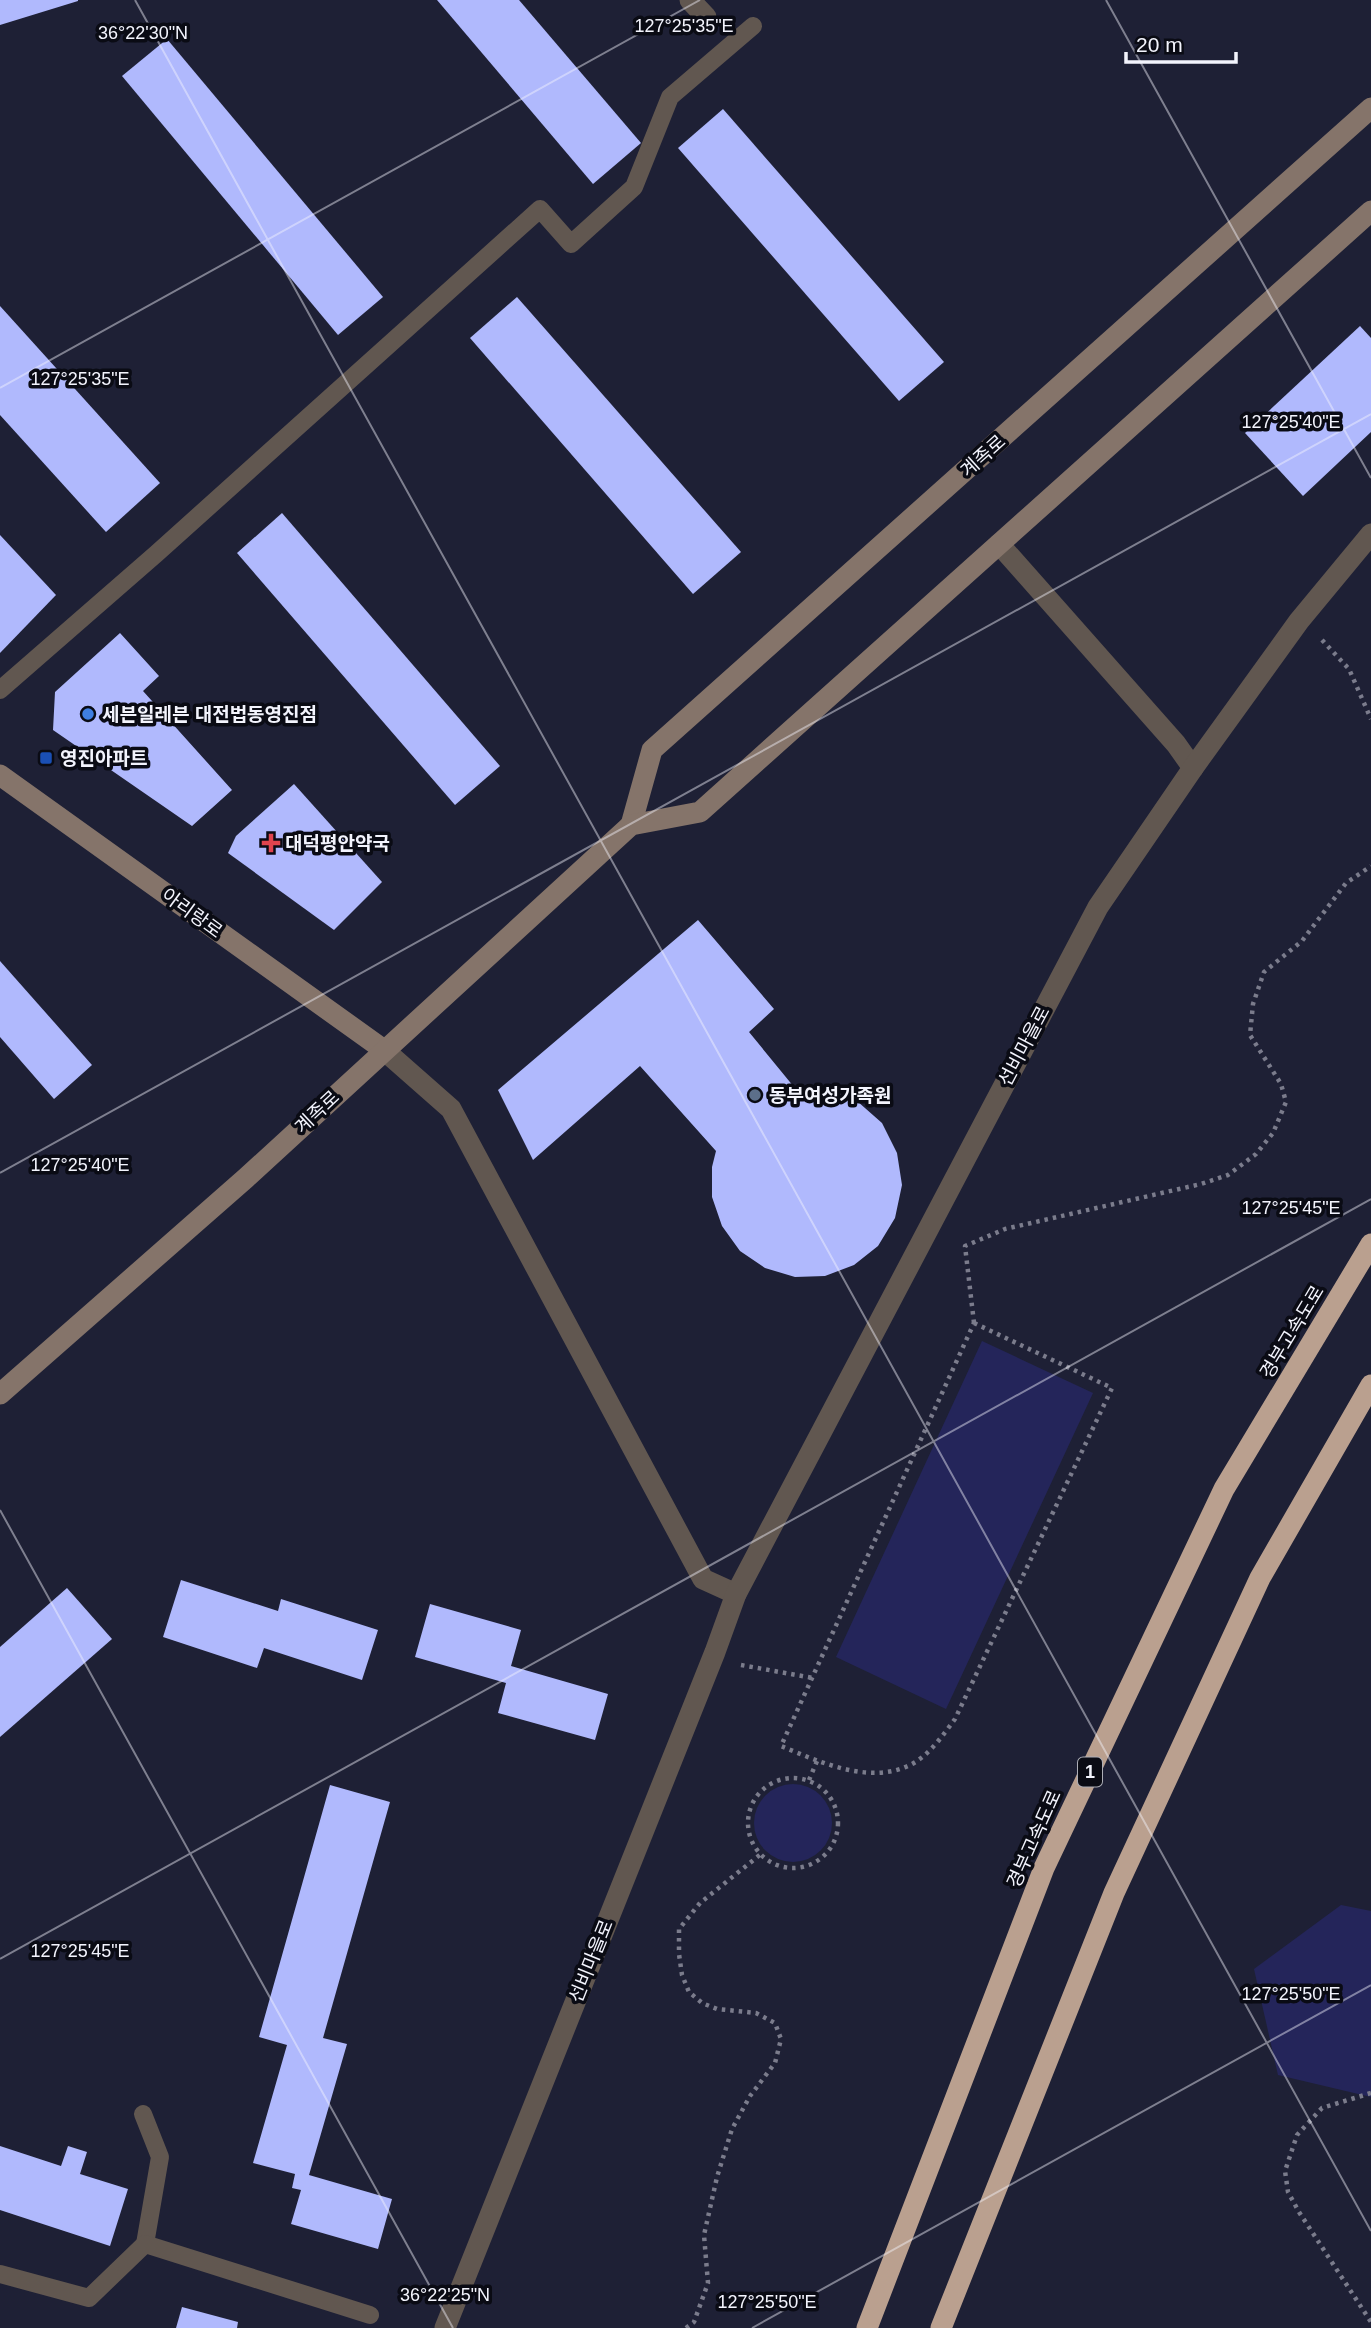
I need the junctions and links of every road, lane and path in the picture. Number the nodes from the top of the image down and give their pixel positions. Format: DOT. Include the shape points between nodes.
graph roads {
  1 [pos="690,0"];
  2 [pos="706,18"];
  3 [pos="753,26"];
  4 [pos="1371,108"];
  5 [pos="1371,212"];
  6 [pos="1371,534"];
  7 [pos="999,544"];
  8 [pos="1317,634"];
  9 [pos="0,690"];
  10 [pos="1371,719"];
  11 [pos="1193,768"];
  12 [pos="0,775"];
  13 [pos="631,825"];
  14 [pos="1371,866"];
  15 [pos="384,1050"];
  16 [pos="1371,1244"];
  17 [pos="974,1323"];
  18 [pos="1371,1385"];
  19 [pos="0,1394"];
  20 [pos="736,1594"];
  21 [pos="739,1665"];
  22 [pos="813,1678"];
  23 [pos="817,1761"];
  24 [pos="810,1780"];
  25 [pos="761,1854"];
  26 [pos="1371,2093"];
  27 [pos="143,2114"];
  28 [pos="145,2244"];
  29 [pos="0,2274"];
  30 [pos="370,2315"];
  31 [pos="1371,2322"];
  32 [pos="445,2328"];
  33 [pos="686,2328"];
  34 [pos="867,2328"];
  35 [pos="941,2328"];
  1 -- 2 [label="street"];
  3 -- 9 [label="lane" via="670,97 634,187 571,244 540,209"];
  4 -- 13 [label="main road, 계족로" via="652,750"];
  5 -- 7 [label="main road"];
  6 -- 11 [label="street, 선비마을로" via="1300,621"];
  7 -- 11 [label="street"];
  7 -- 13 [label="main road" via="700,812"];
  8 -- 10 [label="path" via="1349,669"];
  11 -- 20 [label="street, 선비마을로" via="1098,907"];
  12 -- 15 [label="main road, 아리랑로"];
  13 -- 15 [label="main road, 계족로"];
  14 -- 17 [label="path" via="1346,883 1302,941 1264,972 1253,1004 1250,1035 1281,1084 1286,1102 1273,1133 1256,1154 1228,1175 1201,1184 1004,1229 965,1246"];
  15 -- 19 [label="main road, 계족로"];
  15 -- 20 [label="street" via="451,1109 703,1579"];
  16 -- 34 [label="highway, 경부고속도로 / 1" via="1223,1489 1044,1868"];
  17 -- 22 [label="path"];
  17 -- 23 [label="path" via="1112,1388 955,1719 934,1746 911,1765 889,1771 863,1773"];
  18 -- 35 [label="highway" via="1260,1578 1114,1893"];
  20 -- 32 [label="street, 선비마을로"];
  21 -- 22 [label="path"];
  22 -- 23 [label="path" via="781,1746"];
  23 -- 24 [label="path"];
  24 -- 25 [label="path" via="777,1780 752,1802 748,1835"];
  24 -- 25 [label="path" via="834,1803 838,1819 829,1851 801,1868 784,1868"];
  25 -- 33 [label="path" via="700,1903 679,1929 678,1954 689,1992 717,2009 756,2013 775,2023 781,2039 775,2063 732,2129 704,2235 708,2283 694,2322"];
  26 -- 31 [label="path" via="1322,2108 1297,2135 1284,2171 1299,2213"];
  27 -- 28 [label="lane" via="160,2157"];
  28 -- 29 [label="lane" via="89,2298"];
  28 -- 30 [label="lane"];
}
